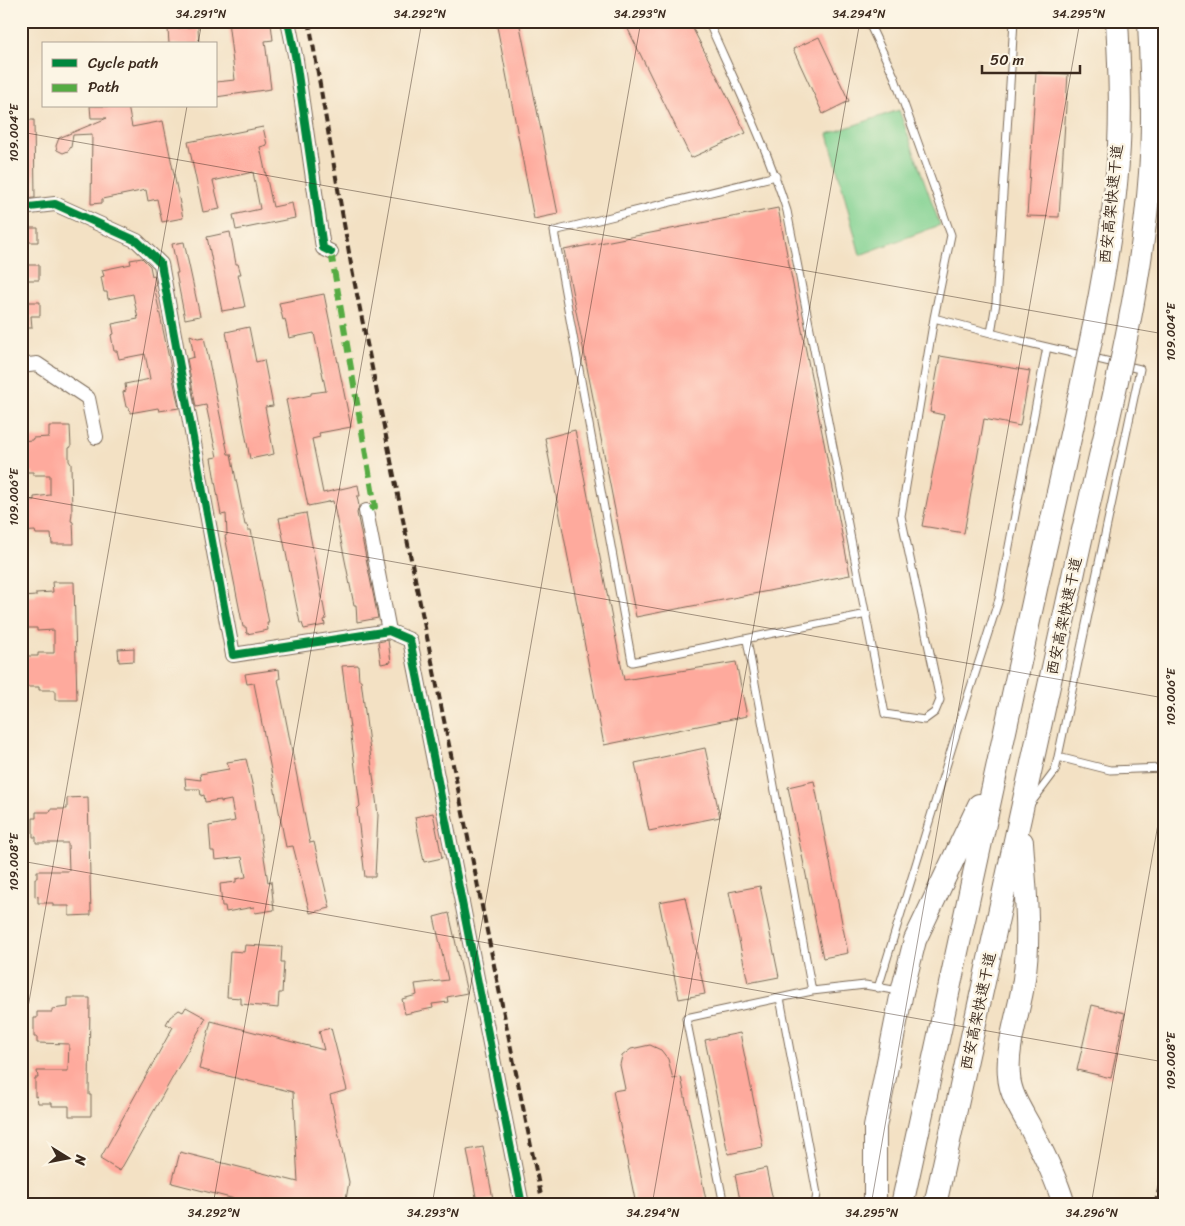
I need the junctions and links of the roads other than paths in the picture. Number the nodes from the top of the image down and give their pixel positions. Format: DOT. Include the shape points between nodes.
graph roads {
  1 [pos="288,21"];
  2 [pos="708,21"];
  3 [pos="868,21"];
  4 [pos="1014,21"];
  5 [pos="1117,21"];
  6 [pos="1149,21"];
  7 [pos="776,176"];
  8 [pos="21,208"];
  9 [pos="331,252"];
  10 [pos="934,318"];
  11 [pos="990,333"];
  12 [pos="1047,347"];
  13 [pos="21,366"];
  14 [pos="96,437"];
  15 [pos="366,511"];
  16 [pos="867,614"];
  17 [pos="389,631"];
  18 [pos="747,640"];
  19 [pos="1000,753"];
  20 [pos="1058,758"];
  21 [pos="1164,768"];
  22 [pos="1020,816"];
  23 [pos="878,988"];
  24 [pos="812,991"];
  25 [pos="902,992"];
  26 [pos="780,998"];
  27 [pos="522,1205"];
  28 [pos="724,1205"];
  29 [pos="815,1205"];
  30 [pos="875,1205"];
  31 [pos="902,1205"];
  32 [pos="935,1205"];
  33 [pos="1064,1205"];
  1 -- 9 [label="street" via="324,248"];
  2 -- 7 [label="lane"];
  3 -- 10 [label="lane" via="894,76 951,235"];
  4 -- 11 [label="lane" via="996,303"];
  5 -- 19 [label="highway, 西安高架快速干道, bridge" via="1120,125 1110,233 1082,381"];
  6 -- 22 [label="highway, 西安高架快速干道, bridge" via="1152,116 1146,220 1128,326"];
  7 -- 16 [label="lane" via="787,211"];
  7 -- 18 [label="lane" via="554,231 632,662"];
  8 -- 17 [label="street" via="55,204 137,241 161,264 232,655"];
  10 -- 11 [label="lane"];
  10 -- 16 [label="lane" via="901,516 940,700 935,712 924,720 885,714"];
  11 -- 12 [label="lane"];
  12 -- 20 [label="lane" via="1140,369"];
  12 -- 23 [label="lane" via="999,599"];
  13 -- 14 [label="street" via="36,364 88,398"];
  15 -- 17 [label="street"];
  16 -- 18 [label="lane"];
  17 -- 27 [label="street" via="410,640"];
  18 -- 24 [label="lane"];
  19 -- 25 [label="highway" via="969,828 915,940"];
  19 -- 31 [label="highway, 西安高架快速干道"];
  20 -- 21 [label="lane" via="1110,770"];
  20 -- 22 [label="lane" via="1056,771"];
  22 -- 32 [label="highway, 西安高架快速干道"];
  22 -- 33 [label="highway" via="1027,919 1026,958 1020,1007 1010,1046 1009,1077 1017,1103 1058,1185"];
  23 -- 24 [label="lane" via="865,985"];
  23 -- 25 [label="lane"];
  24 -- 26 [label="lane"];
  25 -- 30 [label="highway" via="874,1127"];
  26 -- 28 [label="lane" via="686,1018"];
  26 -- 29 [label="lane" via="816,1194"];
}
